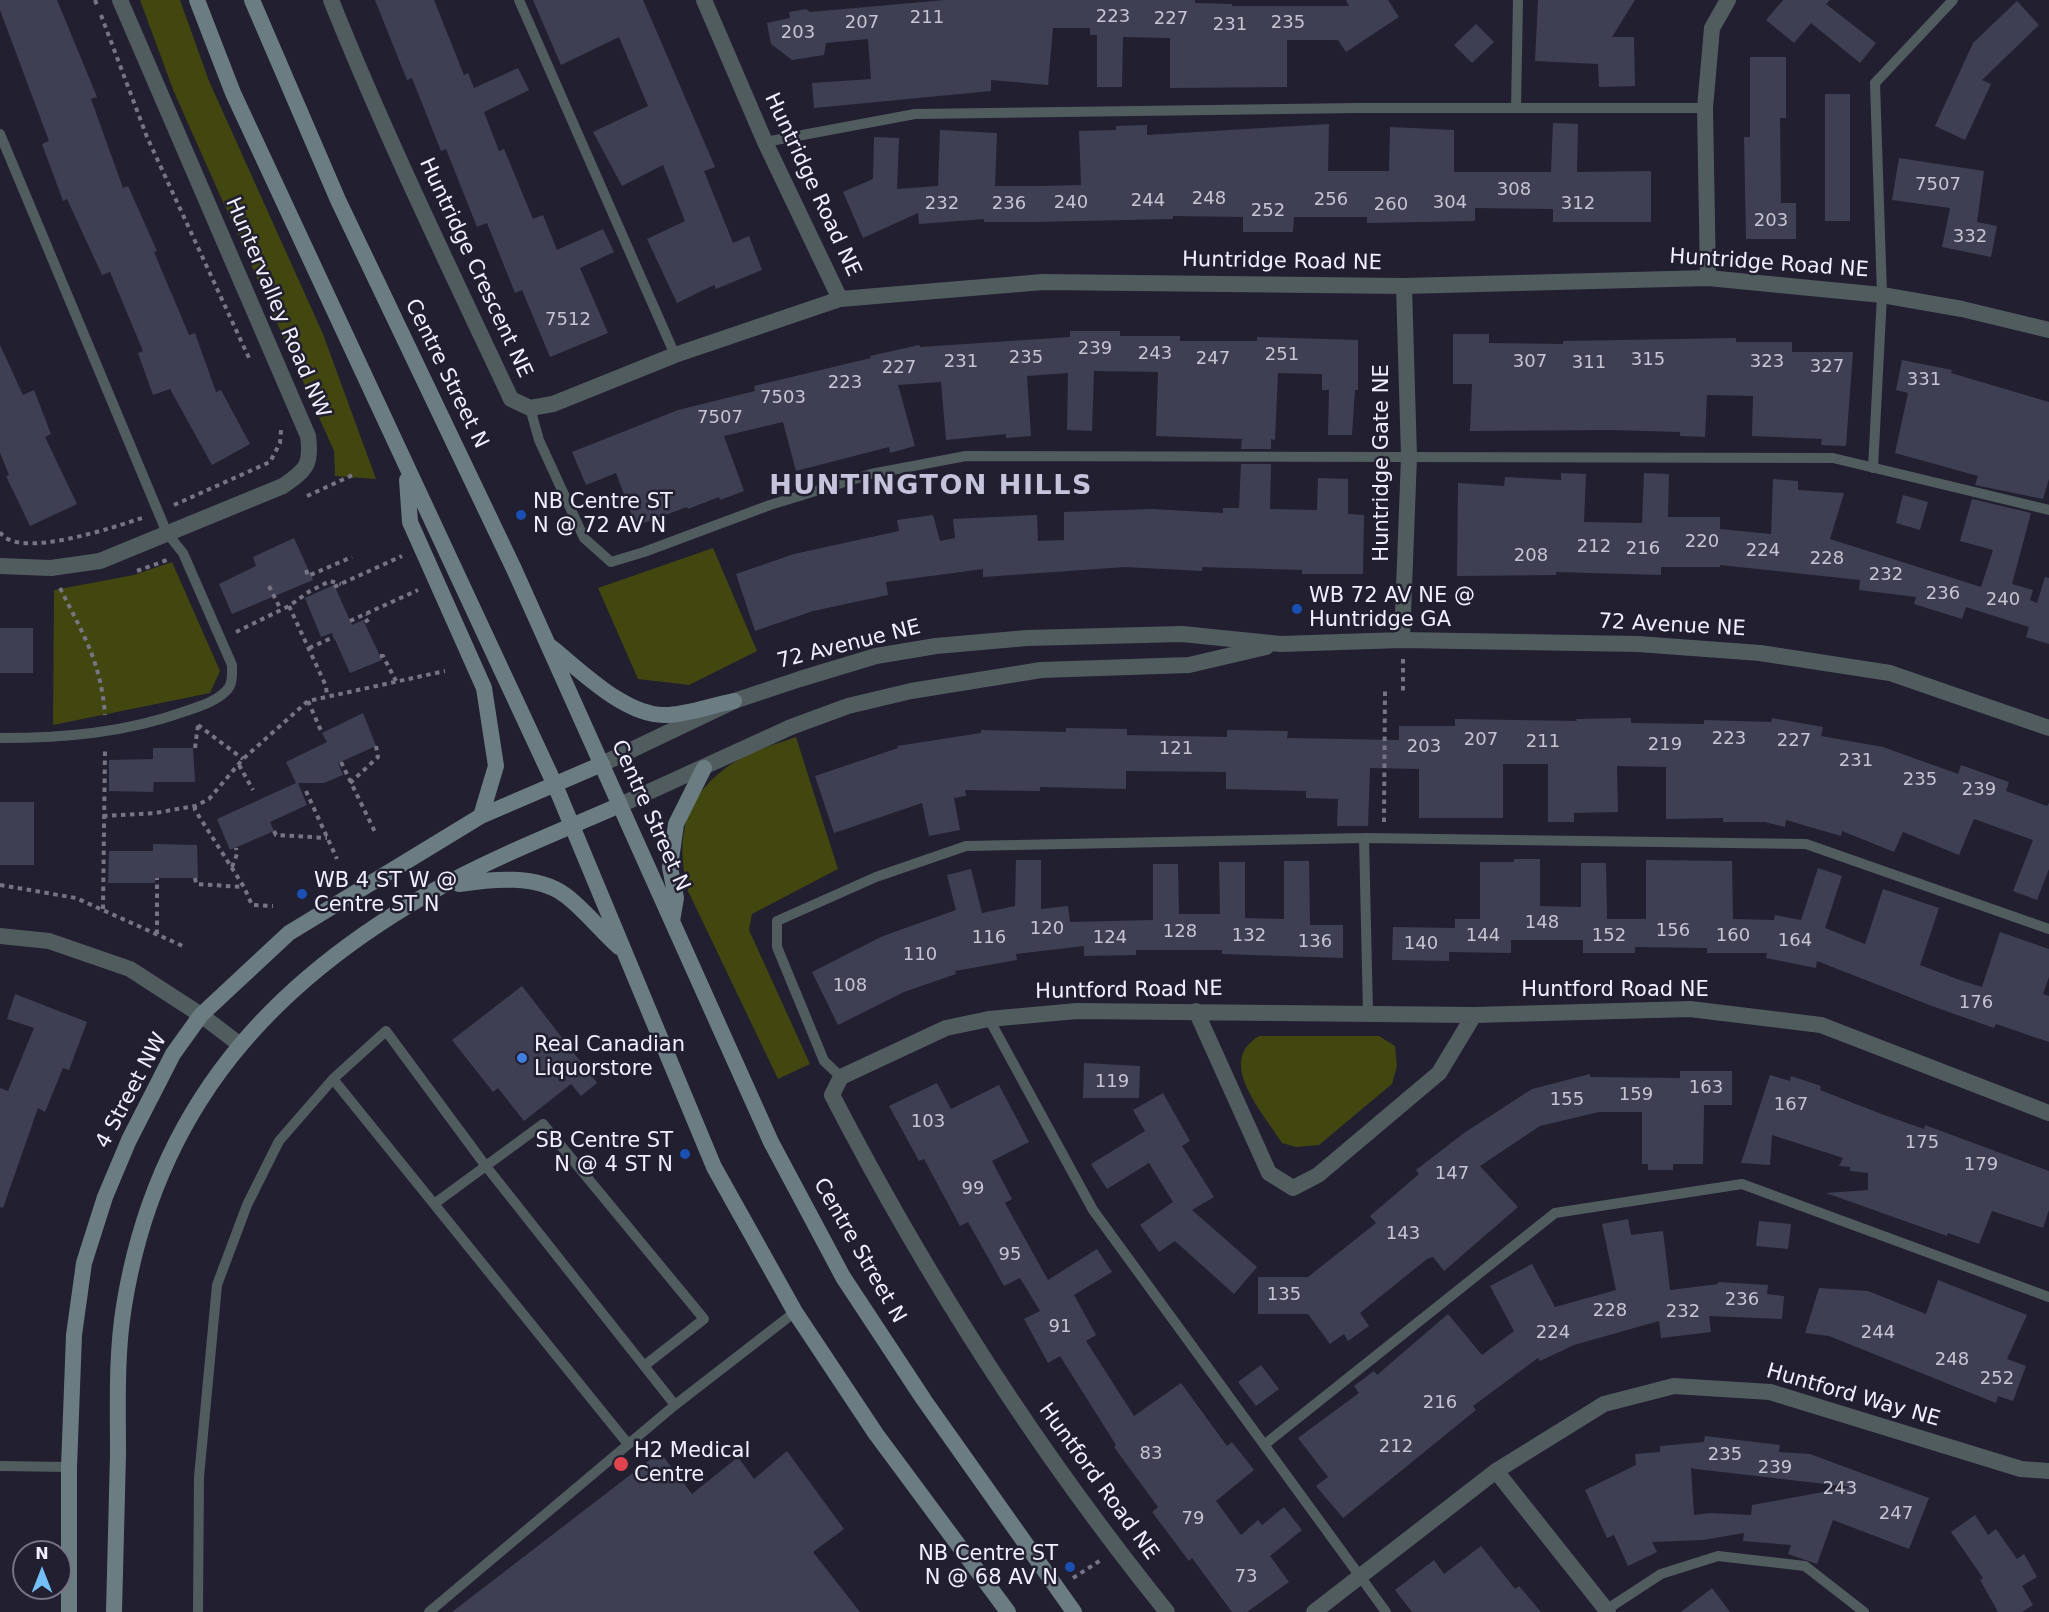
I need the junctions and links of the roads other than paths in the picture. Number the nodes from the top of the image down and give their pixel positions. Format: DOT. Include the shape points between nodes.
graph roads {
  1 [pos="120,0"];
  2 [pos="197,0"];
  3 [pos="252,0"];
  4 [pos="331,0"];
  5 [pos="519,0"];
  6 [pos="704,0"];
  7 [pos="1518,0"];
  8 [pos="1728,0"];
  9 [pos="1953,0"];
  10 [pos="1516,107"];
  11 [pos="1705,108"];
  12 [pos="0,134"];
  13 [pos="765,142"];
  14 [pos="1708,278"];
  15 [pos="1404,286"];
  16 [pos="1882,295"];
  17 [pos="840,299"];
  18 [pos="2049,330"];
  19 [pos="675,355"];
  20 [pos="530,408"];
  21 [pos="1408,457"];
  22 [pos="1873,468"];
  23 [pos="406,470"];
  24 [pos="2049,510"];
  25 [pos="167,532"];
  26 [pos="0,566"];
  27 [pos="1402,640"];
  28 [pos="1281,644"];
  29 [pos="549,645"];
  30 [pos="734,700"];
  31 [pos="2049,728"];
  32 [pos="0,738"];
  33 [pos="602,764"];
  34 [pos="704,768"];
  35 [pos="555,785"];
  36 [pos="620,805"];
  37 [pos="481,816"];
  38 [pos="573,826"];
  39 [pos="1364,838"];
  40 [pos="444,885"];
  41 [pos="672,921"];
  42 [pos="2049,929"];
  43 [pos="0,936"];
  44 [pos="623,950"];
  45 [pos="1196,1011"];
  46 [pos="1368,1013"];
  47 [pos="201,1015"];
  48 [pos="1474,1015"];
  49 [pos="989,1019"];
  50 [pos="239,1044"];
  51 [pos="841,1077"];
  52 [pos="333,1078"];
  53 [pos="2049,1113"];
  54 [pos="485,1165"];
  55 [pos="434,1204"];
  56 [pos="2049,1297"];
  57 [pos="795,1312"];
  58 [pos="644,1366"];
  59 [pos="675,1405"];
  60 [pos="628,1444"];
  61 [pos="1264,1445"];
  62 [pos="0,1466"];
  63 [pos="69,1467"];
  64 [pos="1496,1471"];
  65 [pos="2049,1471"];
  66 [pos="1358,1576"];
  67 [pos="1607,1611"];
  68 [pos="69,1612"];
  69 [pos="114,1612"];
  70 [pos="198,1612"];
  71 [pos="429,1612"];
  72 [pos="1008,1612"];
  73 [pos="1074,1612"];
  74 [pos="1167,1612"];
  75 [pos="1314,1612"];
  76 [pos="1386,1612"];
  77 [pos="1864,1612"];
  1 -- 25 [label="street, Huntervalley Road NW" via="308,436 310,454 303,471 283,486"];
  2 -- 23 [label="main road" via="233,93"];
  3 -- 29 [label="main road, Centre Street N" via="338,200"];
  4 -- 20 [label="street, Huntridge Crescent NE" via="414,194 511,399"];
  5 -- 19 [label="lane"];
  6 -- 13 [label="street, Huntridge Road NE"];
  7 -- 10 [label="lane"];
  8 -- 11 [label="street" via="1712,28"];
  9 -- 16 [label="lane" via="1875,83"];
  10 -- 11 [label="lane"];
  10 -- 13 [label="lane" via="915,114"];
  11 -- 14 [label="street"];
  12 -- 25 [label="lane"];
  13 -- 17 [label="street, Huntridge Road NE"];
  14 -- 15 [label="street, Huntridge Road NE"];
  14 -- 16 [label="street, Huntridge Road NE"];
  15 -- 17 [label="street, Huntridge Road NE" via="1043,282"];
  15 -- 21 [label="street, Huntridge Gate NE"];
  16 -- 18 [label="street, Huntridge Road NE"];
  16 -- 22 [label="lane"];
  17 -- 19 [label="street, Huntridge Crescent NE"];
  19 -- 20 [label="street, Huntridge Crescent NE" via="553,404"];
  20 -- 21 [label="lane" via="539,440 584,538 611,562 770,505 871,474 966,456"];
  21 -- 22 [label="lane" via="1833,458"];
  21 -- 27 [label="street, Huntridge Gate NE"];
  22 -- 24 [label="lane"];
  23 -- 35 [label="main road"];
  23 -- 37 [label="main road" via="410,522 484,688 496,766"];
  25 -- 26 [label="street, Huntervalley Road NW" via="100,561 51,568"];
  25 -- 32 [label="lane" via="183,553 232,665 228,690 212,702 104,734"];
  27 -- 28 [label="street, 72 Avenue NE"];
  27 -- 31 [label="street, 72 Avenue NE" via="1638,644 1760,653 1890,673"];
  28 -- 30 [label="street, 72 Avenue NE" via="1182,634 1027,638 936,646 876,656"];
  28 -- 34 [label="street, 72 Avenue NE" via="1189,665 1041,670 911,691 848,706 791,727"];
  29 -- 30 [label="main road" via="622,703 640,710 664,715"];
  29 -- 33 [label="main road, Centre Street N"];
  30 -- 33 [label="street, 72 Avenue NE"];
  33 -- 35 [label="main road, 72 Avenue NE"];
  33 -- 36 [label="main road, Centre Street N"];
  34 -- 36 [label="street, 72 Avenue NE"];
  34 -- 41 [label="main road" via="676,824 670,867 676,898"];
  35 -- 37 [label="main road, 4 Street NW"];
  35 -- 38 [label="main road"];
  36 -- 38 [label="main road, 72 Avenue NE"];
  36 -- 41 [label="main road, Centre Street N"];
  37 -- 47 [label="main road, 4 Street NW" via="289,933"];
  38 -- 40 [label="main road"];
  38 -- 44 [label="main road"];
  39 -- 42 [label="lane" via="1806,844"];
  39 -- 46 [label="lane"];
  39 -- 51 [label="lane" via="966,846 876,877 777,921 781,958 824,1061"];
  40 -- 44 [label="main road" via="539,882 565,894"];
  40 -- 50 [label="main road" via="326,962 272,1008"];
  41 -- 73 [label="main road, Centre Street N" via="771,1142 843,1277 924,1401"];
  43 -- 47 [label="street" via="49,941 130,969"];
  44 -- 57 [label="main road" via="714,1167"];
  45 -- 46 [label="street, Huntford Road NE"];
  45 -- 48 [label="street" via="1269,1173 1293,1188 1318,1175 1439,1072"];
  45 -- 49 [label="street, Huntford Road NE" via="1077,1011"];
  46 -- 48 [label="street, Huntford Road NE"];
  47 -- 50 [label="street"];
  47 -- 63 [label="main road, 4 Street NW" via="173,1054 129,1140 84,1263 74,1335"];
  48 -- 53 [label="street, Huntford Road NE" via="1690,1009 1821,1025"];
  49 -- 51 [label="street, Huntford Road NE" via="946,1028"];
  49 -- 61 [label="lane" via="1093,1210"];
  50 -- 69 [label="main road" via="179,1134 134,1252 118,1364"];
  51 -- 74 [label="street, Huntford Road NE" via="832,1095 886,1198 1003,1389"];
  52 -- 54 [label="lane" via="386,1031"];
  52 -- 55 [label="lane"];
  52 -- 70 [label="lane" via="279,1141 247,1204 217,1285 199,1477"];
  54 -- 55 [label="lane"];
  54 -- 58 [label="lane"];
  54 -- 58 [label="lane" via="543,1124 704,1319"];
  55 -- 60 [label="lane"];
  56 -- 61 [label="lane" via="1742,1184 1555,1213"];
  57 -- 59 [label="lane"];
  57 -- 72 [label="main road" via="876,1434"];
  58 -- 59 [label="lane"];
  59 -- 60 [label="lane"];
  60 -- 71 [label="lane"];
  61 -- 66 [label="lane"];
  62 -- 63 [label="lane"];
  63 -- 68 [label="main road, 4 Street NW"];
  64 -- 65 [label="street, Huntford Way NE" via="1604,1404 1674,1386 1770,1392 2020,1469"];
  64 -- 66 [label="street, Huntford Way NE"];
  64 -- 67 [label="street"];
  66 -- 75 [label="street, Huntford Way NE"];
  66 -- 76 [label="lane"];
  67 -- 77 [label="lane" via="1661,1574 1718,1556 1805,1566"];
}
